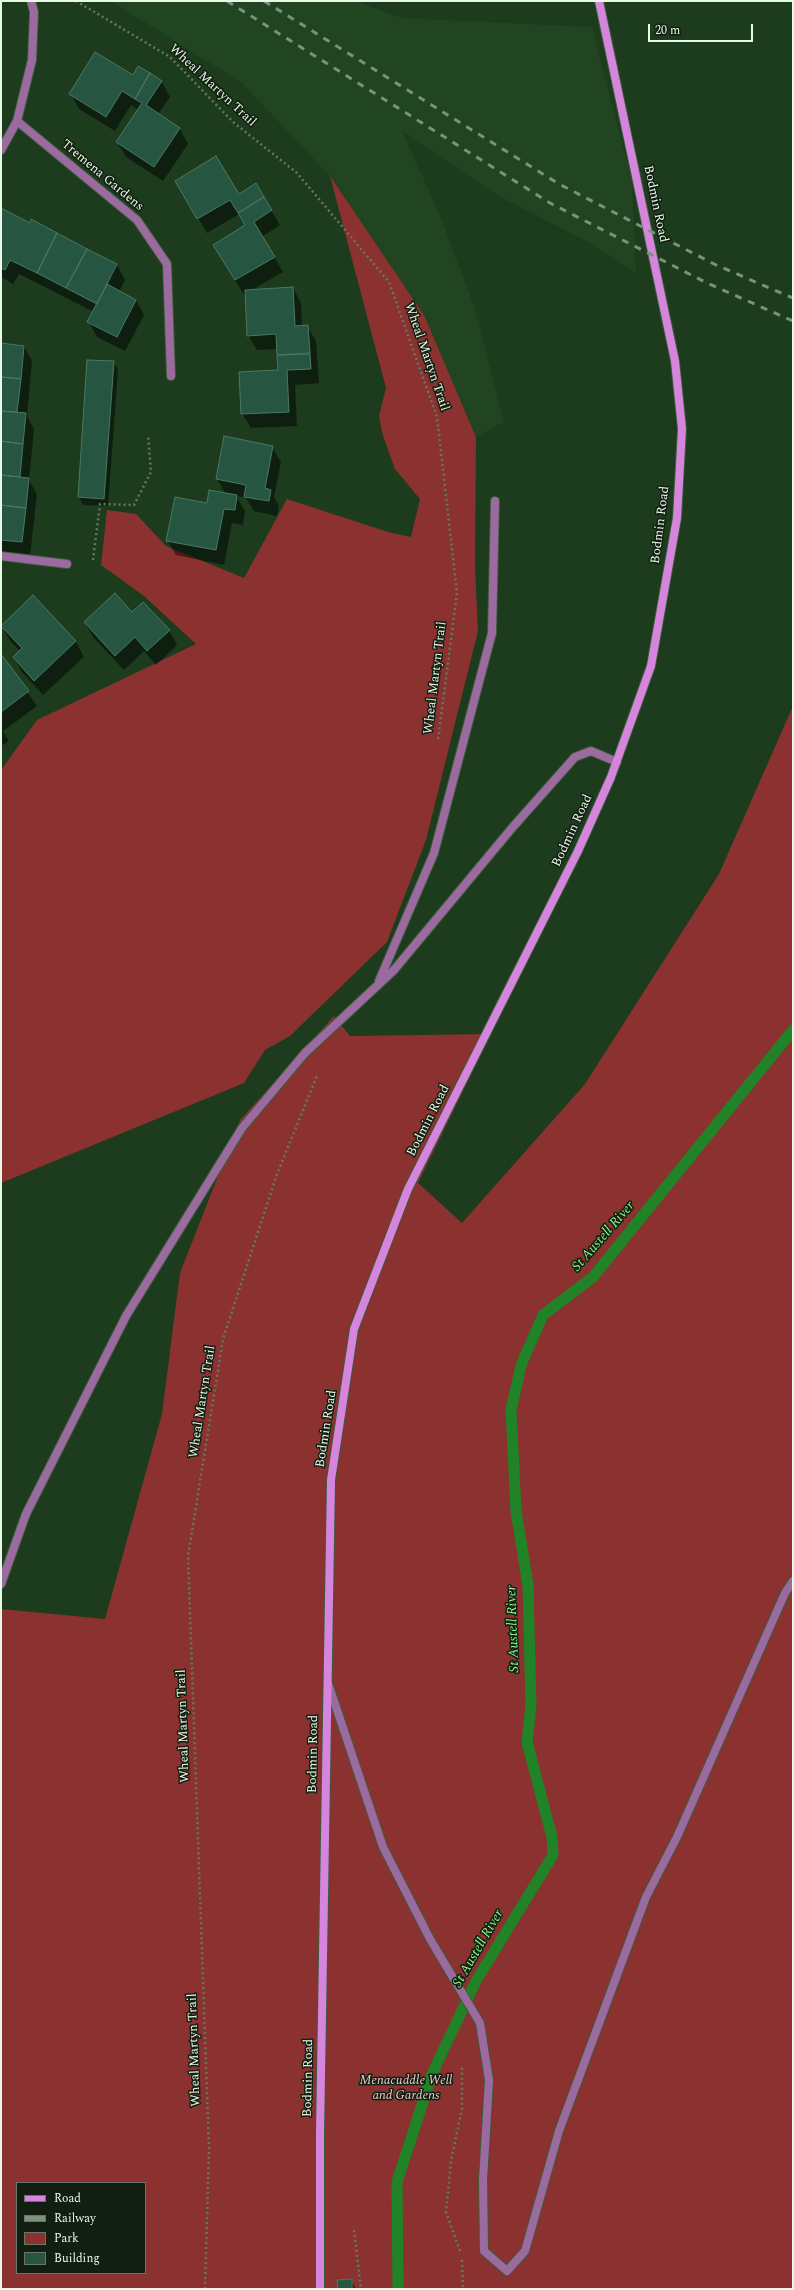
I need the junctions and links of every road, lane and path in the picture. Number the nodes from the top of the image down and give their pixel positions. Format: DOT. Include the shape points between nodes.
graph roads {
  1 [pos="31,1"];
  2 [pos="76,1"];
  3 [pos="599,1"];
  4 [pos="17,121"];
  5 [pos="1,150"];
  6 [pos="171,376"];
  7 [pos="148,435"];
  8 [pos="495,501"];
  9 [pos="1,556"];
  10 [pos="93,560"];
  11 [pos="67,564"];
  12 [pos="438,741"];
  13 [pos="617,762"];
  14 [pos="378,983"];
  15 [pos="277,1174"];
  16 [pos="793,1581"];
  17 [pos="1,1584"];
  18 [pos="328,1680"];
  19 [pos="462,2062"];
  20 [pos="354,2230"];
  21 [pos="205,2289"];
  22 [pos="320,2289"];
  23 [pos="362,2289"];
  24 [pos="463,2289"];
  1 -- 4 [label="street" via="34,12 32,60"];
  2 -- 12 [label="path, Wheal Martyn Trail" via="170,57 233,122 298,173 389,282 437,417 457,593"];
  3 -- 13 [label="main road, Bodmin Road" via="675,361 682,429 677,518 651,666"];
  4 -- 5 [label="street"];
  4 -- 6 [label="street, Tremena Gardens" via="137,220 167,264"];
  7 -- 10 [label="path" via="151,472 134,506 100,504"];
  8 -- 14 [label="street" via="492,633 434,853"];
  9 -- 11 [label="street"];
  13 -- 14 [label="street" via="591,751 575,757 512,828 394,970"];
  13 -- 18 [label="main road, Bodmin Road" via="578,851 408,1189 354,1329 331,1480"];
  14 -- 17 [label="street" via="305,1053 242,1128 126,1316 26,1514"];
  15 -- 21 [label="path, Wheal Martyn Trail" via="223,1339 188,1556 209,2149"];
  16 -- 18 [label="street" via="785,1593 677,1837 646,1897 559,2131 525,2251 506,2271 484,2251 483,2180 490,2080 480,2023 430,1939 383,1847"];
  18 -- 22 [label="main road, Bodmin Road" via="320,2133"];
  19 -- 24 [label="path" via="462,2108 451,2161 446,2212 462,2257"];
  20 -- 23 [label="path"];
}
